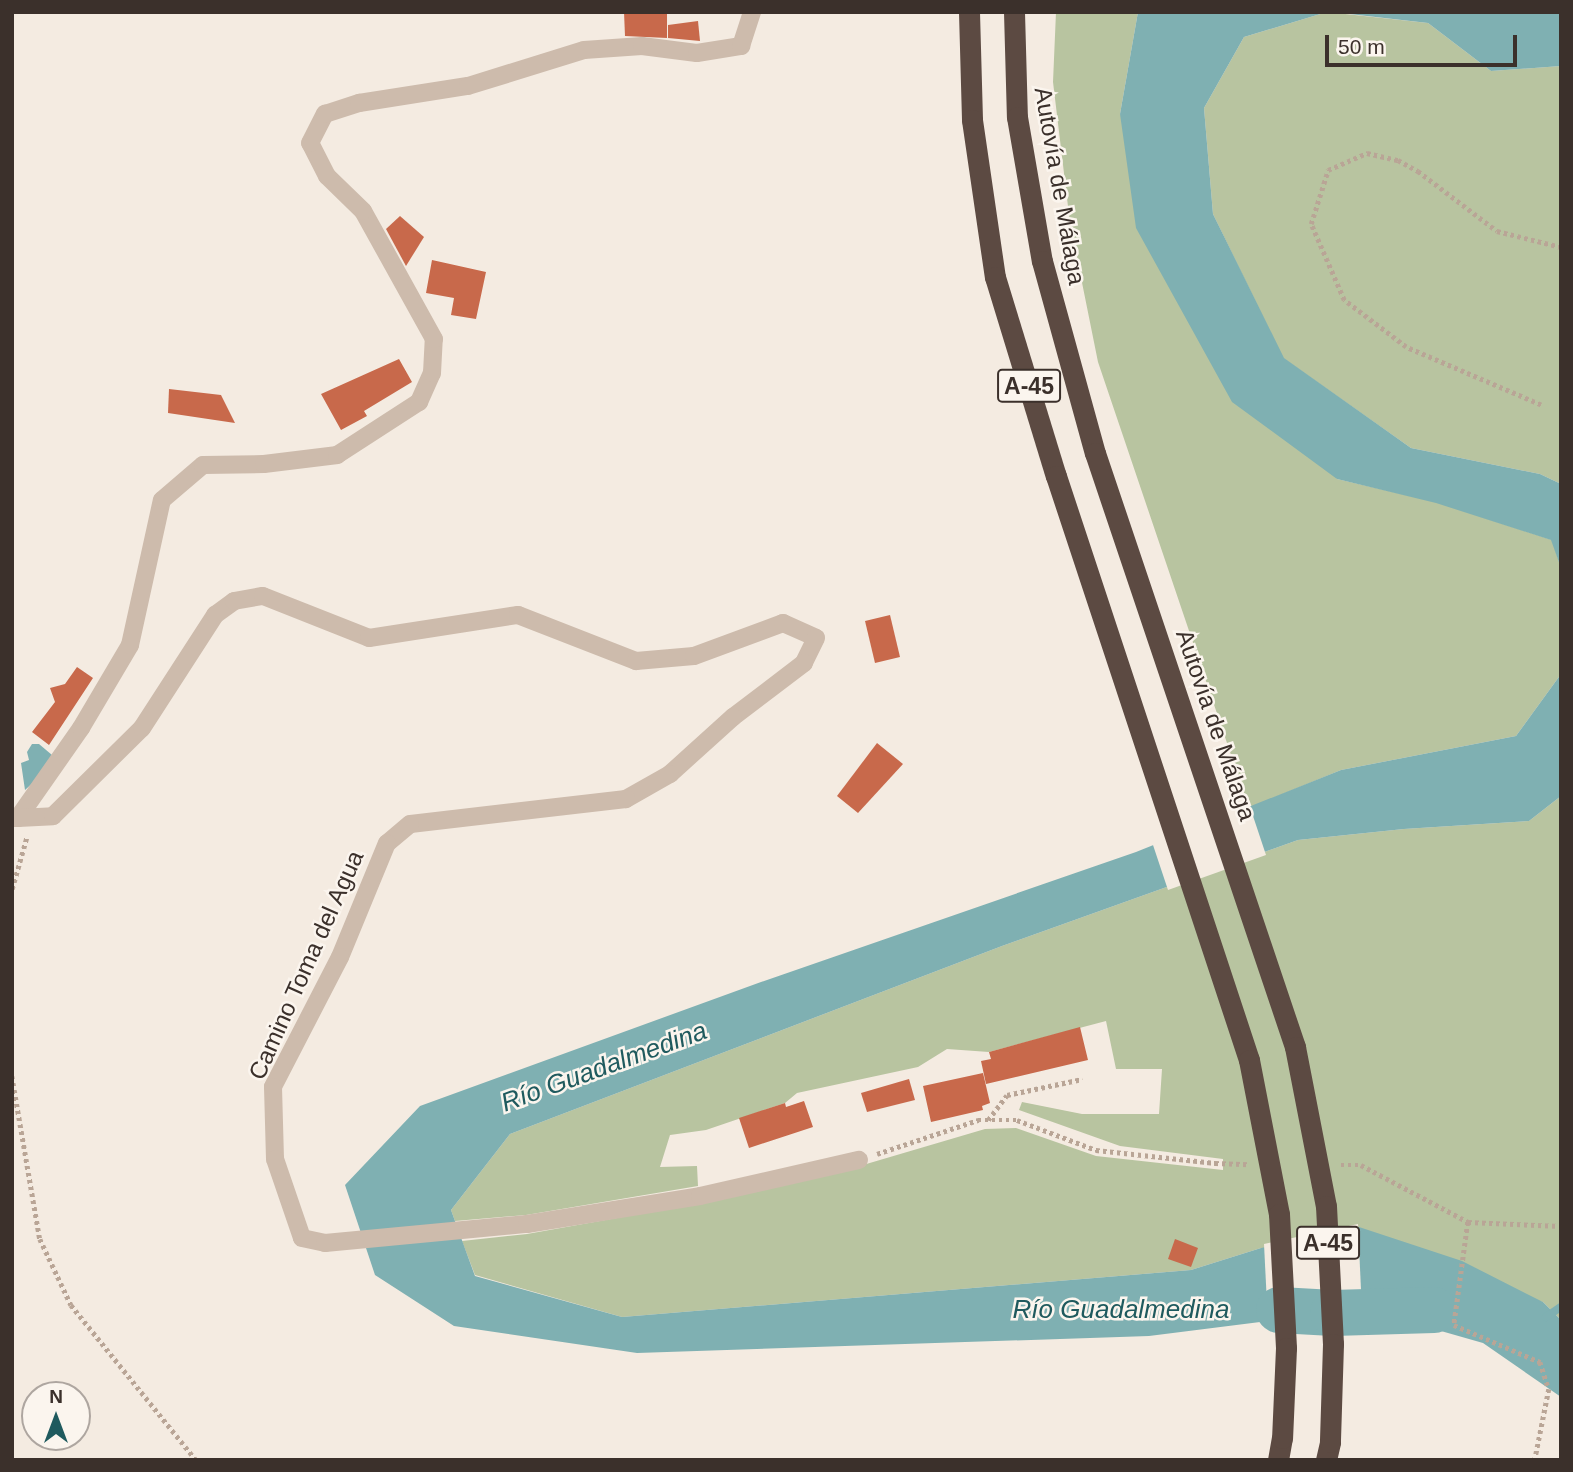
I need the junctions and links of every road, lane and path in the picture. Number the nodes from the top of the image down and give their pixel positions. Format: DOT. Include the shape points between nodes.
graph roads {
  1 [pos="752,12"];
  2 [pos="969,12"];
  3 [pos="1014,12"];
  4 [pos="1561,247"];
  5 [pos="1541,405"];
  6 [pos="15,818"];
  7 [pos="12,889"];
  8 [pos="12,1076"];
  9 [pos="1082,1079"];
  10 [pos="987,1121"];
  11 [pos="859,1160"];
  12 [pos="1255,1164"];
  13 [pos="1334,1164"];
  14 [pos="1468,1222"];
  15 [pos="1561,1226"];
  16 [pos="1328,1451"];
  17 [pos="196,1460"];
  18 [pos="1278,1460"];
  19 [pos="1535,1460"];
  1 -- 6 [label="street" via="741,46 697,53 642,46 584,50 468,86 359,103 325,114 310,144 327,176 363,211 434,339 432,373 419,402 337,455 264,464 203,465 162,500 130,645 82,728"];
  2 -- 18 [label="highway, A-45, bridge" via="972,120 995,277 1249,1060 1279,1214 1286,1348"];
  3 -- 16 [label="highway, Autovía de Málaga / A-45, bridge" via="1017,117 1042,261 1095,453 1296,1047 1326,1206 1333,1344"];
  4 -- 5 [label="path" via="1497,231 1418,171 1398,160 1367,153 1328,170 1311,224 1344,300 1406,347"];
  6 -- 7 [label="path" via="28,839"];
  6 -- 11 [label="street, Camino Toma del Agua" via="53,816 142,728 215,615 234,601 263,596 369,638 518,614 636,660 694,656 783,624 816,638 804,663 733,717 670,774 626,799 410,824 387,843 340,957 273,1087 275,1159 302,1238 325,1243 527,1224 700,1196"];
  8 -- 17 [label="path" via="40,1239 71,1305"];
  9 -- 10 [label="path" via="1007,1095"];
  10 -- 11 [label="path" via="978,1120"];
  10 -- 12 [label="path" via="1017,1121 1096,1150"];
  13 -- 14 [label="path" via="1360,1165"];
  14 -- 15 [label="path"];
  14 -- 19 [label="path" via="1454,1325 1540,1362 1549,1389"];
}
